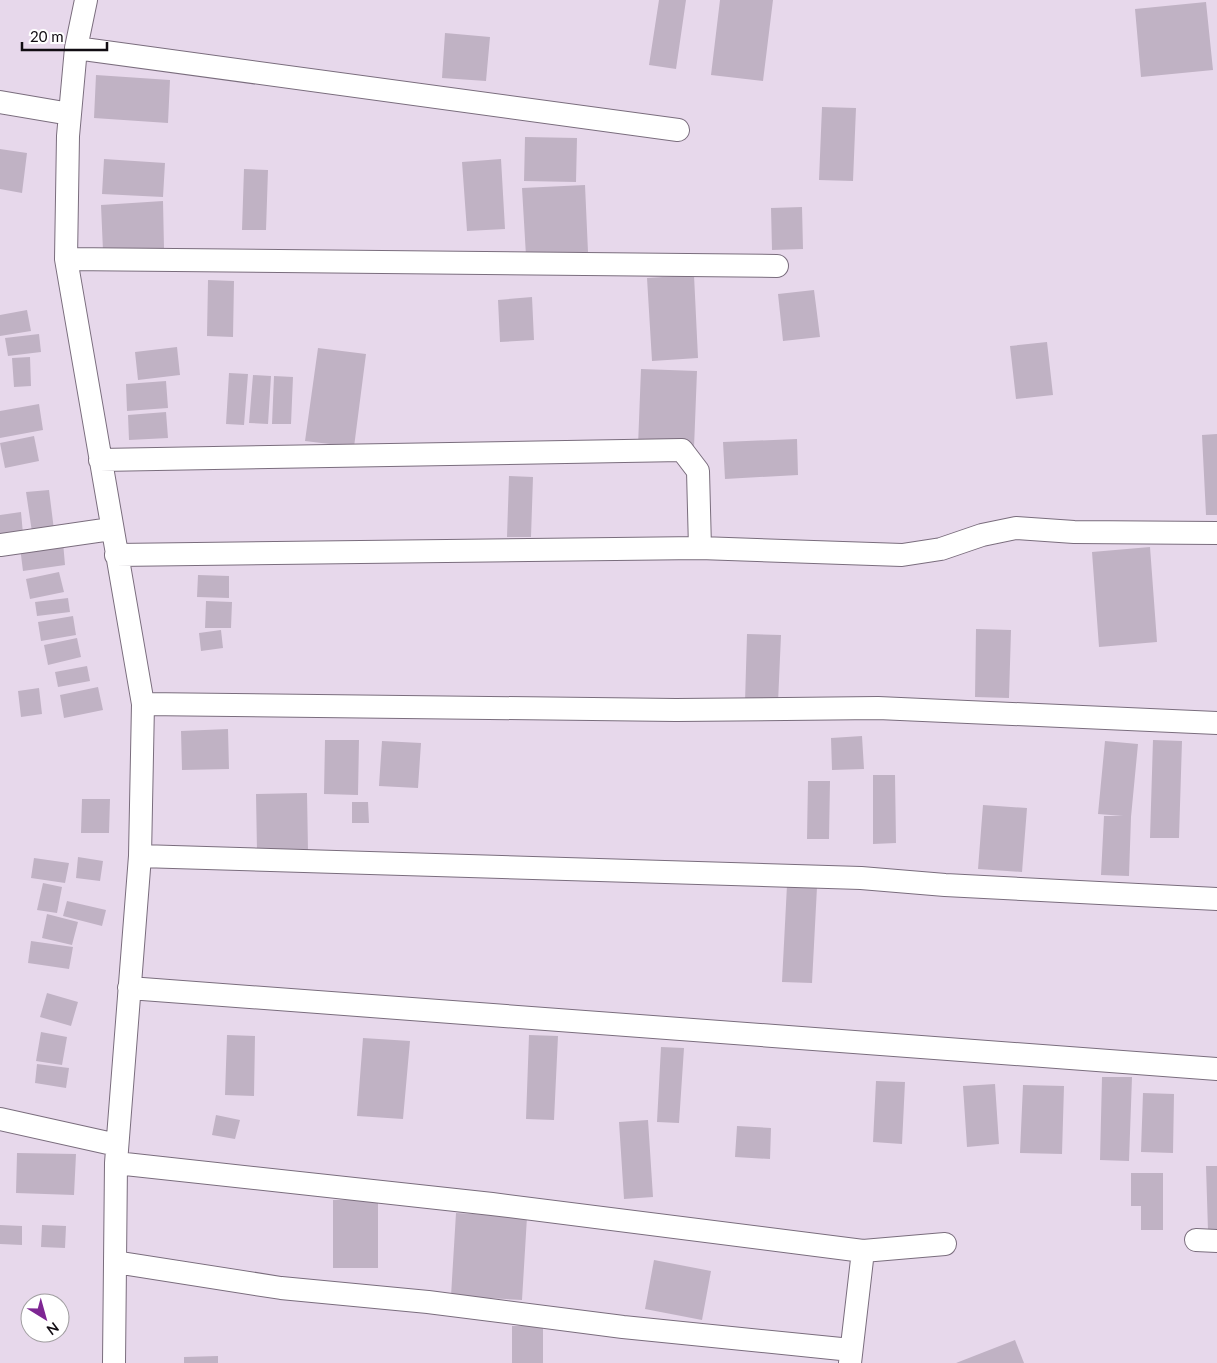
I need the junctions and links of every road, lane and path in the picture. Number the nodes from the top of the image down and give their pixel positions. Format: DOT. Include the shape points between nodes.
graph roads {
  1 [pos="86,0"];
  2 [pos="76,48"];
  3 [pos="0,102"];
  4 [pos="70,114"];
  5 [pos="678,130"];
  6 [pos="66,259"];
  7 [pos="778,266"];
  8 [pos="100,460"];
  9 [pos="111,529"];
  10 [pos="1217,533"];
  11 [pos="0,545"];
  12 [pos="700,548"];
  13 [pos="116,555"];
  14 [pos="143,704"];
  15 [pos="1217,723"];
  16 [pos="140,856"];
  17 [pos="1217,899"];
  18 [pos="129,988"];
  19 [pos="1217,1069"];
  20 [pos="0,1120"];
  21 [pos="117,1154"];
  22 [pos="945,1244"];
  23 [pos="862,1251"];
  24 [pos="115,1262"];
  25 [pos="851,1357"];
  26 [pos="114,1363"];
  1 -- 2 [label="street"];
  2 -- 4 [label="street"];
  2 -- 5 [label="street"];
  3 -- 4 [label="street"];
  4 -- 6 [label="street"];
  6 -- 7 [label="street"];
  6 -- 8 [label="street"];
  8 -- 9 [label="street"];
  8 -- 12 [label="street" via="682,450 698,471"];
  9 -- 11 [label="street"];
  9 -- 13 [label="street"];
  10 -- 12 [label="street" via="1074,532 1016,528 941,549 902,555"];
  12 -- 13 [label="street"];
  13 -- 14 [label="street"];
  14 -- 15 [label="street" via="666,710 878,708"];
  14 -- 16 [label="street"];
  16 -- 17 [label="street" via="861,878"];
  16 -- 18 [label="street"];
  18 -- 19 [label="street"];
  18 -- 21 [label="street"];
  20 -- 21 [label="street"];
  21 -- 23 [label="street"];
  21 -- 24 [label="street"];
  22 -- 23 [label="street"];
  23 -- 25 [label="street"];
  24 -- 25 [label="street" via="281,1288 428,1302"];
  24 -- 26 [label="street"];
}
